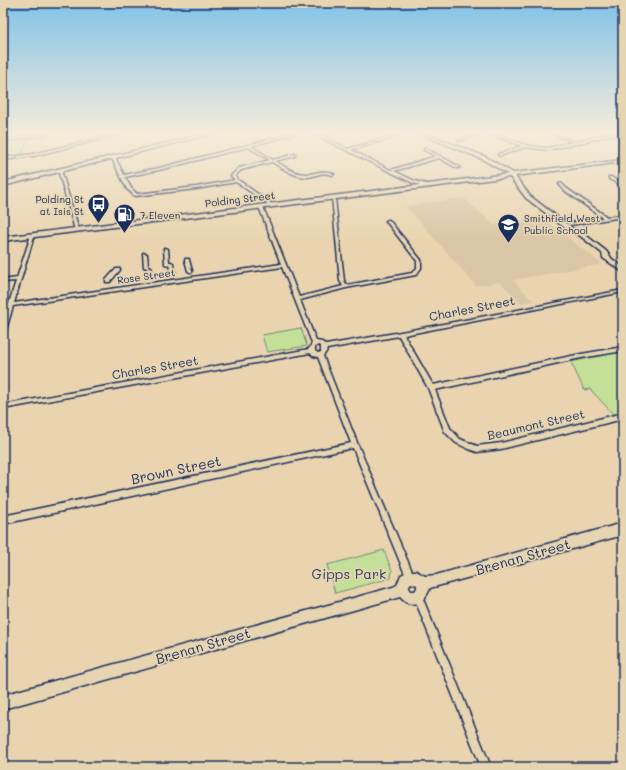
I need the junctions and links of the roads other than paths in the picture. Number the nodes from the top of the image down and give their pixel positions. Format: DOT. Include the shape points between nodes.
graph roads {
  1 [pos="60,170"];
  2 [pos="120,170"];
  3 [pos="154,170"];
  4 [pos="239,170"];
  5 [pos="290,170"];
  6 [pos="395,170"];
  7 [pos="498,170"];
  8 [pos="505,170"];
  9 [pos="556,170"];
  10 [pos="391,171"];
  11 [pos="332,174"];
  12 [pos="123,176"];
  13 [pos="510,176"];
  14 [pos="610,178"];
  15 [pos="237,181"];
  16 [pos="3,184"];
  17 [pos="561,184"];
  18 [pos="414,185"];
  19 [pos="623,185"];
  20 [pos="333,198"];
  21 [pos="271,205"];
  22 [pos="261,207"];
  23 [pos="623,216"];
  24 [pos="606,218"];
  25 [pos="388,221"];
  26 [pos="3,223"];
  27 [pos="564,224"];
  28 [pos="77,230"];
  29 [pos="32,236"];
  30 [pos="3,239"];
  31 [pos="166,250"];
  32 [pos="145,254"];
  33 [pos="187,260"];
  34 [pos="284,265"];
  35 [pos="118,270"];
  36 [pos="623,270"];
  37 [pos="190,271"];
  38 [pos="173,272"];
  39 [pos="150,273"];
  40 [pos="19,279"];
  41 [pos="3,281"];
  42 [pos="108,281"];
  43 [pos="346,287"];
  44 [pos="623,291"];
  45 [pos="297,299"];
  46 [pos="12,305"];
  47 [pos="3,330"];
  48 [pos="401,334"];
  49 [pos="315,345"];
  50 [pos="325,347"];
  51 [pos="623,349"];
  52 [pos="311,352"];
  53 [pos="320,354"];
  54 [pos="431,388"];
  55 [pos="3,407"];
  56 [pos="623,416"];
  57 [pos="355,445"];
  58 [pos="3,520"];
  59 [pos="623,529"];
  60 [pos="410,576"];
  61 [pos="422,583"];
  62 [pos="403,589"];
  63 [pos="418,597"];
  64 [pos="3,702"];
  65 [pos="486,767"];
  1 -- 16 [label="main road"];
  1 -- 28 [label="street"];
  2 -- 12 [label="street"];
  3 -- 12 [label="street"];
  4 -- 15 [label="street" via="233,176"];
  5 -- 11 [label="street" via="304,176 325,171"];
  6 -- 10 [label="street"];
  7 -- 13 [label="main road"];
  8 -- 13 [label="main road"];
  9 -- 13 [label="main road, Polding Street"];
  10 -- 18 [label="street"];
  12 -- 15 [label="street" via="129,189 136,195"];
  13 -- 18 [label="main road, Polding Street" via="429,186"];
  13 -- 27 [label="main road" via="528,197"];
  14 -- 19 [label="street"];
  15 -- 21 [label="street"];
  17 -- 24 [label="street"];
  18 -- 20 [label="main road, Polding Street"];
  20 -- 21 [label="main road, Polding Street"];
  20 -- 43 [label="street" via="342,281"];
  21 -- 22 [label="main road, Polding Street"];
  22 -- 28 [label="main road, Polding Street"];
  22 -- 34 [label="street"];
  23 -- 24 [label="street"];
  24 -- 27 [label="street"];
  25 -- 43 [label="street" via="418,258 418,272 409,276"];
  26 -- 30 [label="street"];
  27 -- 36 [label="main road" via="571,230 572,235"];
  28 -- 29 [label="main road, Polding Street"];
  29 -- 30 [label="main road, Polding Street"];
  29 -- 40 [label="street"];
  31 -- 38 [label="street"];
  32 -- 39 [label="street"];
  33 -- 37 [label="street"];
  34 -- 45 [label="street"];
  34 -- 46 [label="street, Rose Street"];
  35 -- 42 [label="street"];
  40 -- 41 [label="street"];
  40 -- 46 [label="street"];
  43 -- 45 [label="street"];
  44 -- 48 [label="street, Charles Street"];
  45 -- 49 [label="street"];
  46 -- 47 [label="street"];
  48 -- 50 [label="street, Charles Street"];
  48 -- 54 [label="street, Beaumont Street"];
  49 -- 50 [label="street"];
  49 -- 52 [label="street"];
  50 -- 53 [label="street" via="325,352"];
  51 -- 54 [label="street"];
  52 -- 53 [label="street"];
  52 -- 55 [label="street, Charles Street"];
  53 -- 57 [label="street"];
  54 -- 56 [label="street, Beaumont Street" via="447,430 458,441 477,449 501,446"];
  57 -- 58 [label="street, Brown Street"];
  57 -- 60 [label="street"];
  59 -- 61 [label="main road, Brenan Street" via="436,582"];
  60 -- 61 [label="main road" via="415,576"];
  60 -- 62 [label="main road" via="404,580"];
  61 -- 63 [label="main road" via="423,591"];
  62 -- 63 [label="main road" via="408,595"];
  62 -- 64 [label="main road, Brenan Street"];
  63 -- 65 [label="street"];
}
